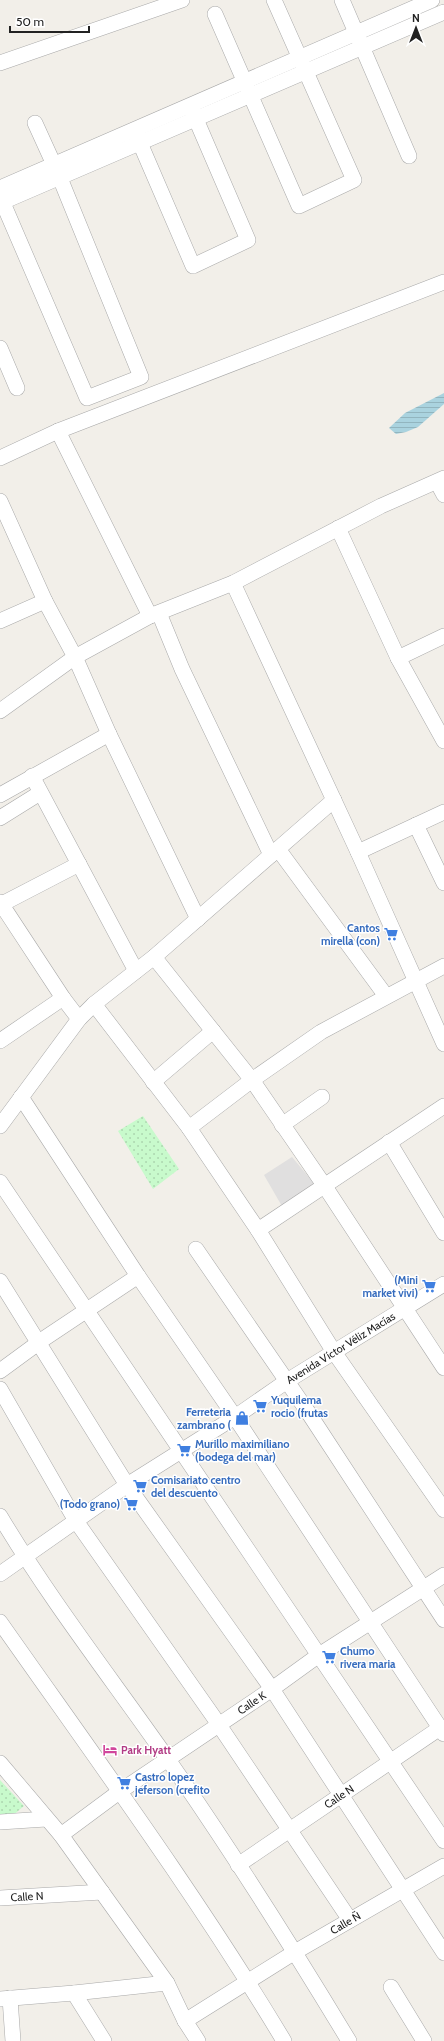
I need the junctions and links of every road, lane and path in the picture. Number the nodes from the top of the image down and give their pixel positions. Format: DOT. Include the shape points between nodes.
graph roads {
  1 [pos="182,0"];
  2 [pos="274,0"];
  3 [pos="342,0"];
  4 [pos="432,0"];
  5 [pos="404,12"];
  6 [pos="444,12"];
  7 [pos="215,14"];
  8 [pos="410,27"];
  9 [pos="356,33"];
  10 [pos="363,47"];
  11 [pos="299,58"];
  12 [pos="0,63"];
  13 [pos="305,72"];
  14 [pos="248,88"];
  15 [pos="193,112"];
  16 [pos="35,123"];
  17 [pos="135,130"];
  18 [pos="141,144"];
  19 [pos="409,156"];
  20 [pos="57,171"];
  21 [pos="1,198"];
  22 [pos="444,282"];
  23 [pos="0,348"];
  24 [pos="17,388"];
  25 [pos="58,430"];
  26 [pos="0,458"];
  27 [pos="440,480"];
  28 [pos="444,495"];
  29 [pos="0,501"];
  30 [pos="338,528"];
  31 [pos="232,583"];
  32 [pos="44,600"];
  33 [pos="154,614"];
  34 [pos="0,621"];
  35 [pos="444,636"];
  36 [pos="75,657"];
  37 [pos="398,658"];
  38 [pos="0,711"];
  39 [pos="109,734"];
  40 [pos="444,741"];
  41 [pos="32,776"];
  42 [pos="40,793"];
  43 [pos="0,795"];
  44 [pos="334,800"];
  45 [pos="444,812"];
  46 [pos="0,818"];
  47 [pos="416,825"];
  48 [pos="274,852"];
  49 [pos="358,852"];
  50 [pos="79,864"];
  51 [pos="444,883"];
  52 [pos="0,904"];
  53 [pos="198,919"];
  54 [pos="154,957"];
  55 [pos="444,966"];
  56 [pos="136,971"];
  57 [pos="416,980"];
  58 [pos="386,996"];
  59 [pos="63,998"];
  60 [pos="94,1004"];
  61 [pos="79,1020"];
  62 [pos="213,1031"];
  63 [pos="0,1041"];
  64 [pos="444,1044"];
  65 [pos="252,1080"];
  66 [pos="152,1082"];
  67 [pos="21,1096"];
  68 [pos="322,1097"];
  69 [pos="444,1106"];
  70 [pos="282,1125"];
  71 [pos="0,1126"];
  72 [pos="189,1128"];
  73 [pos="389,1142"];
  74 [pos="0,1182"];
  75 [pos="324,1186"];
  76 [pos="258,1230"];
  77 [pos="444,1233"];
  78 [pos="196,1249"];
  79 [pos="138,1276"];
  80 [pos="0,1281"];
  81 [pos="444,1284"];
  82 [pos="403,1308"];
  83 [pos="87,1310"];
  84 [pos="38,1342"];
  85 [pos="334,1352"];
  86 [pos="444,1368"];
  87 [pos="0,1370"];
  88 [pos="287,1381"];
  89 [pos="0,1389"];
  90 [pos="235,1418"];
  91 [pos="179,1451"];
  92 [pos="127,1485"];
  93 [pos="444,1510"];
  94 [pos="0,1516"];
  95 [pos="76,1521"];
  96 [pos="25,1557"];
  97 [pos="0,1574"];
  98 [pos="444,1575"];
  99 [pos="423,1588"];
  100 [pos="444,1620"];
  101 [pos="0,1622"];
  102 [pos="371,1623"];
  103 [pos="319,1655"];
  104 [pos="272,1689"];
  105 [pos="218,1724"];
  106 [pos="442,1731"];
  107 [pos="168,1759"];
  108 [pos="390,1760"];
  109 [pos="0,1763"];
  110 [pos="120,1792"];
  111 [pos="340,1795"];
  112 [pos="46,1819"];
  113 [pos="0,1822"];
  114 [pos="289,1829"];
  115 [pos="61,1835"];
  116 [pos="444,1841"];
  117 [pos="238,1865"];
  118 [pos="444,1866"];
  119 [pos="402,1890"];
  120 [pos="102,1892"];
  121 [pos="0,1898"];
  122 [pos="350,1920"];
  123 [pos="295,1952"];
  124 [pos="444,1953"];
  125 [pos="167,1983"];
  126 [pos="249,1983"];
  127 [pos="391,1987"];
  128 [pos="74,1994"];
  129 [pos="5,1999"];
  130 [pos="185,2021"];
  131 [pos="94,2025"];
  132 [pos="13,2041"];
  133 [pos="95,2041"];
  134 [pos="104,2041"];
  135 [pos="198,2041"];
  136 [pos="284,2041"];
  137 [pos="349,2041"];
  138 [pos="424,2041"];
  1 -- 12 [label="street"];
  2 -- 11 [label="street"];
  3 -- 9 [label="street"];
  4 -- 5 [label="street"];
  5 -- 8 [label="street"];
  5 -- 9 [label="street"];
  6 -- 8 [label="street"];
  7 -- 14 [label="street"];
  8 -- 10 [label="street"];
  9 -- 10 [label="street"];
  9 -- 11 [label="street"];
  10 -- 13 [label="street"];
  10 -- 19 [label="street"];
  11 -- 13 [label="street"];
  11 -- 14 [label="street"];
  13 -- 14 [label="street"];
  13 -- 14 [label="street" via="354,180 299,206"];
  14 -- 15 [label="street"];
  15 -- 17 [label="street"];
  15 -- 18 [label="street"];
  15 -- 18 [label="street" via="248,240 193,266"];
  16 -- 20 [label="street"];
  17 -- 18 [label="street"];
  17 -- 20 [label="street"];
  18 -- 20 [label="street"];
  20 -- 21 [label="street"];
  20 -- 21 [label="street" via="141,377 87,398"];
  22 -- 25 [label="street"];
  23 -- 24 [label="street"];
  25 -- 26 [label="street"];
  25 -- 33 [label="street"];
  27 -- 28 [label="street"];
  27 -- 30 [label="street"];
  29 -- 32 [label="street"];
  30 -- 31 [label="street"];
  30 -- 37 [label="street"];
  31 -- 33 [label="street"];
  31 -- 44 [label="street"];
  32 -- 34 [label="street"];
  32 -- 36 [label="street"];
  33 -- 36 [label="street"];
  33 -- 48 [label="street"];
  35 -- 37 [label="street"];
  36 -- 38 [label="street"];
  36 -- 39 [label="street"];
  37 -- 40 [label="street"];
  39 -- 41 [label="street"];
  39 -- 53 [label="street"];
  41 -- 42 [label="street"];
  41 -- 43 [label="street"];
  42 -- 46 [label="street"];
  42 -- 50 [label="street"];
  44 -- 48 [label="street"];
  44 -- 49 [label="street"];
  45 -- 47 [label="street"];
  47 -- 49 [label="street"];
  47 -- 51 [label="street"];
  48 -- 53 [label="street"];
  48 -- 58 [label="street"];
  49 -- 57 [label="street"];
  50 -- 52 [label="street"];
  50 -- 56 [label="street"];
  52 -- 59 [label="street"];
  53 -- 54 [label="street"];
  54 -- 56 [label="street"];
  54 -- 62 [label="street"];
  55 -- 57 [label="street"];
  56 -- 60 [label="street"];
  57 -- 58 [label="street"];
  57 -- 64 [label="street"];
  58 -- 65 [label="street" via="321,1032"];
  59 -- 61 [label="street"];
  59 -- 63 [label="street"];
  60 -- 61 [label="street"];
  60 -- 66 [label="street"];
  61 -- 67 [label="street"];
  62 -- 65 [label="street"];
  62 -- 66 [label="street"];
  65 -- 70 [label="street"];
  65 -- 72 [label="street"];
  66 -- 72 [label="street"];
  67 -- 71 [label="street"];
  67 -- 79 [label="street"];
  68 -- 70 [label="street"];
  69 -- 73 [label="street"];
  70 -- 75 [label="street"];
  72 -- 76 [label="street"];
  73 -- 75 [label="street"];
  73 -- 77 [label="street"];
  74 -- 83 [label="street"];
  75 -- 76 [label="street"];
  75 -- 82 [label="street"];
  76 -- 85 [label="street"];
  78 -- 88 [label="street"];
  79 -- 83 [label="street"];
  79 -- 90 [label="street"];
  80 -- 84 [label="street"];
  81 -- 82 [label="street, Avenida Víctor Véliz Macías"];
  82 -- 85 [label="street, Avenida Víctor Véliz Macías"];
  82 -- 86 [label="street"];
  83 -- 84 [label="street"];
  83 -- 91 [label="street"];
  84 -- 87 [label="street"];
  84 -- 92 [label="street"];
  85 -- 88 [label="street, Avenida Víctor Véliz Macías"];
  85 -- 93 [label="street"];
  88 -- 90 [label="street, Avenida Víctor Véliz Macías"];
  88 -- 99 [label="street"];
  89 -- 95 [label="street"];
  90 -- 91 [label="street, Avenida Víctor Véliz Macías"];
  90 -- 102 [label="street"];
  91 -- 92 [label="street, Avenida Víctor Véliz Macías"];
  91 -- 103 [label="street"];
  92 -- 95 [label="street, Avenida Víctor Véliz Macías"];
  92 -- 104 [label="street"];
  94 -- 96 [label="street"];
  95 -- 96 [label="street, Avenida Víctor Véliz Macías"];
  95 -- 105 [label="street"];
  96 -- 97 [label="street, Avenida Víctor Véliz Macías"];
  96 -- 107 [label="street"];
  98 -- 99 [label="street, Calle K"];
  99 -- 100 [label="street"];
  99 -- 102 [label="street, Calle K"];
  101 -- 110 [label="street"];
  102 -- 103 [label="street, Calle K"];
  102 -- 106 [label="street"];
  103 -- 104 [label="street, Calle K"];
  103 -- 108 [label="street"];
  104 -- 105 [label="street, Calle K"];
  104 -- 111 [label="street"];
  105 -- 107 [label="street, Calle K"];
  105 -- 114 [label="street"];
  106 -- 108 [label="street, Calle N"];
  107 -- 110 [label="street, Calle K"];
  107 -- 117 [label="street"];
  108 -- 111 [label="street, Calle N"];
  108 -- 116 [label="street"];
  109 -- 112 [label="street"];
  110 -- 115 [label="street, Calle K"];
  110 -- 126 [label="street"];
  111 -- 114 [label="street, Calle N"];
  111 -- 119 [label="street"];
  112 -- 113 [label="street"];
  112 -- 115 [label="street"];
  114 -- 117 [label="street, Calle N"];
  114 -- 122 [label="street"];
  115 -- 120 [label="street"];
  117 -- 123 [label="street"];
  118 -- 119 [label="street, Calle Ñ"];
  119 -- 122 [label="street, Calle Ñ"];
  119 -- 124 [label="street"];
  120 -- 121 [label="street, Calle N"];
  120 -- 125 [label="street"];
  122 -- 123 [label="street, Calle Ñ"];
  123 -- 126 [label="street, Calle Ñ"];
  123 -- 137 [label="street"];
  125 -- 128 [label="street"];
  125 -- 130 [label="street"];
  126 -- 130 [label="street, Calle Ñ"];
  126 -- 136 [label="street"];
  127 -- 138 [label="street"];
  128 -- 129 [label="street"];
  128 -- 131 [label="street"];
  129 -- 132 [label="street"];
  130 -- 135 [label="street"];
  131 -- 133 [label="street"];
  131 -- 134 [label="street"];
}
